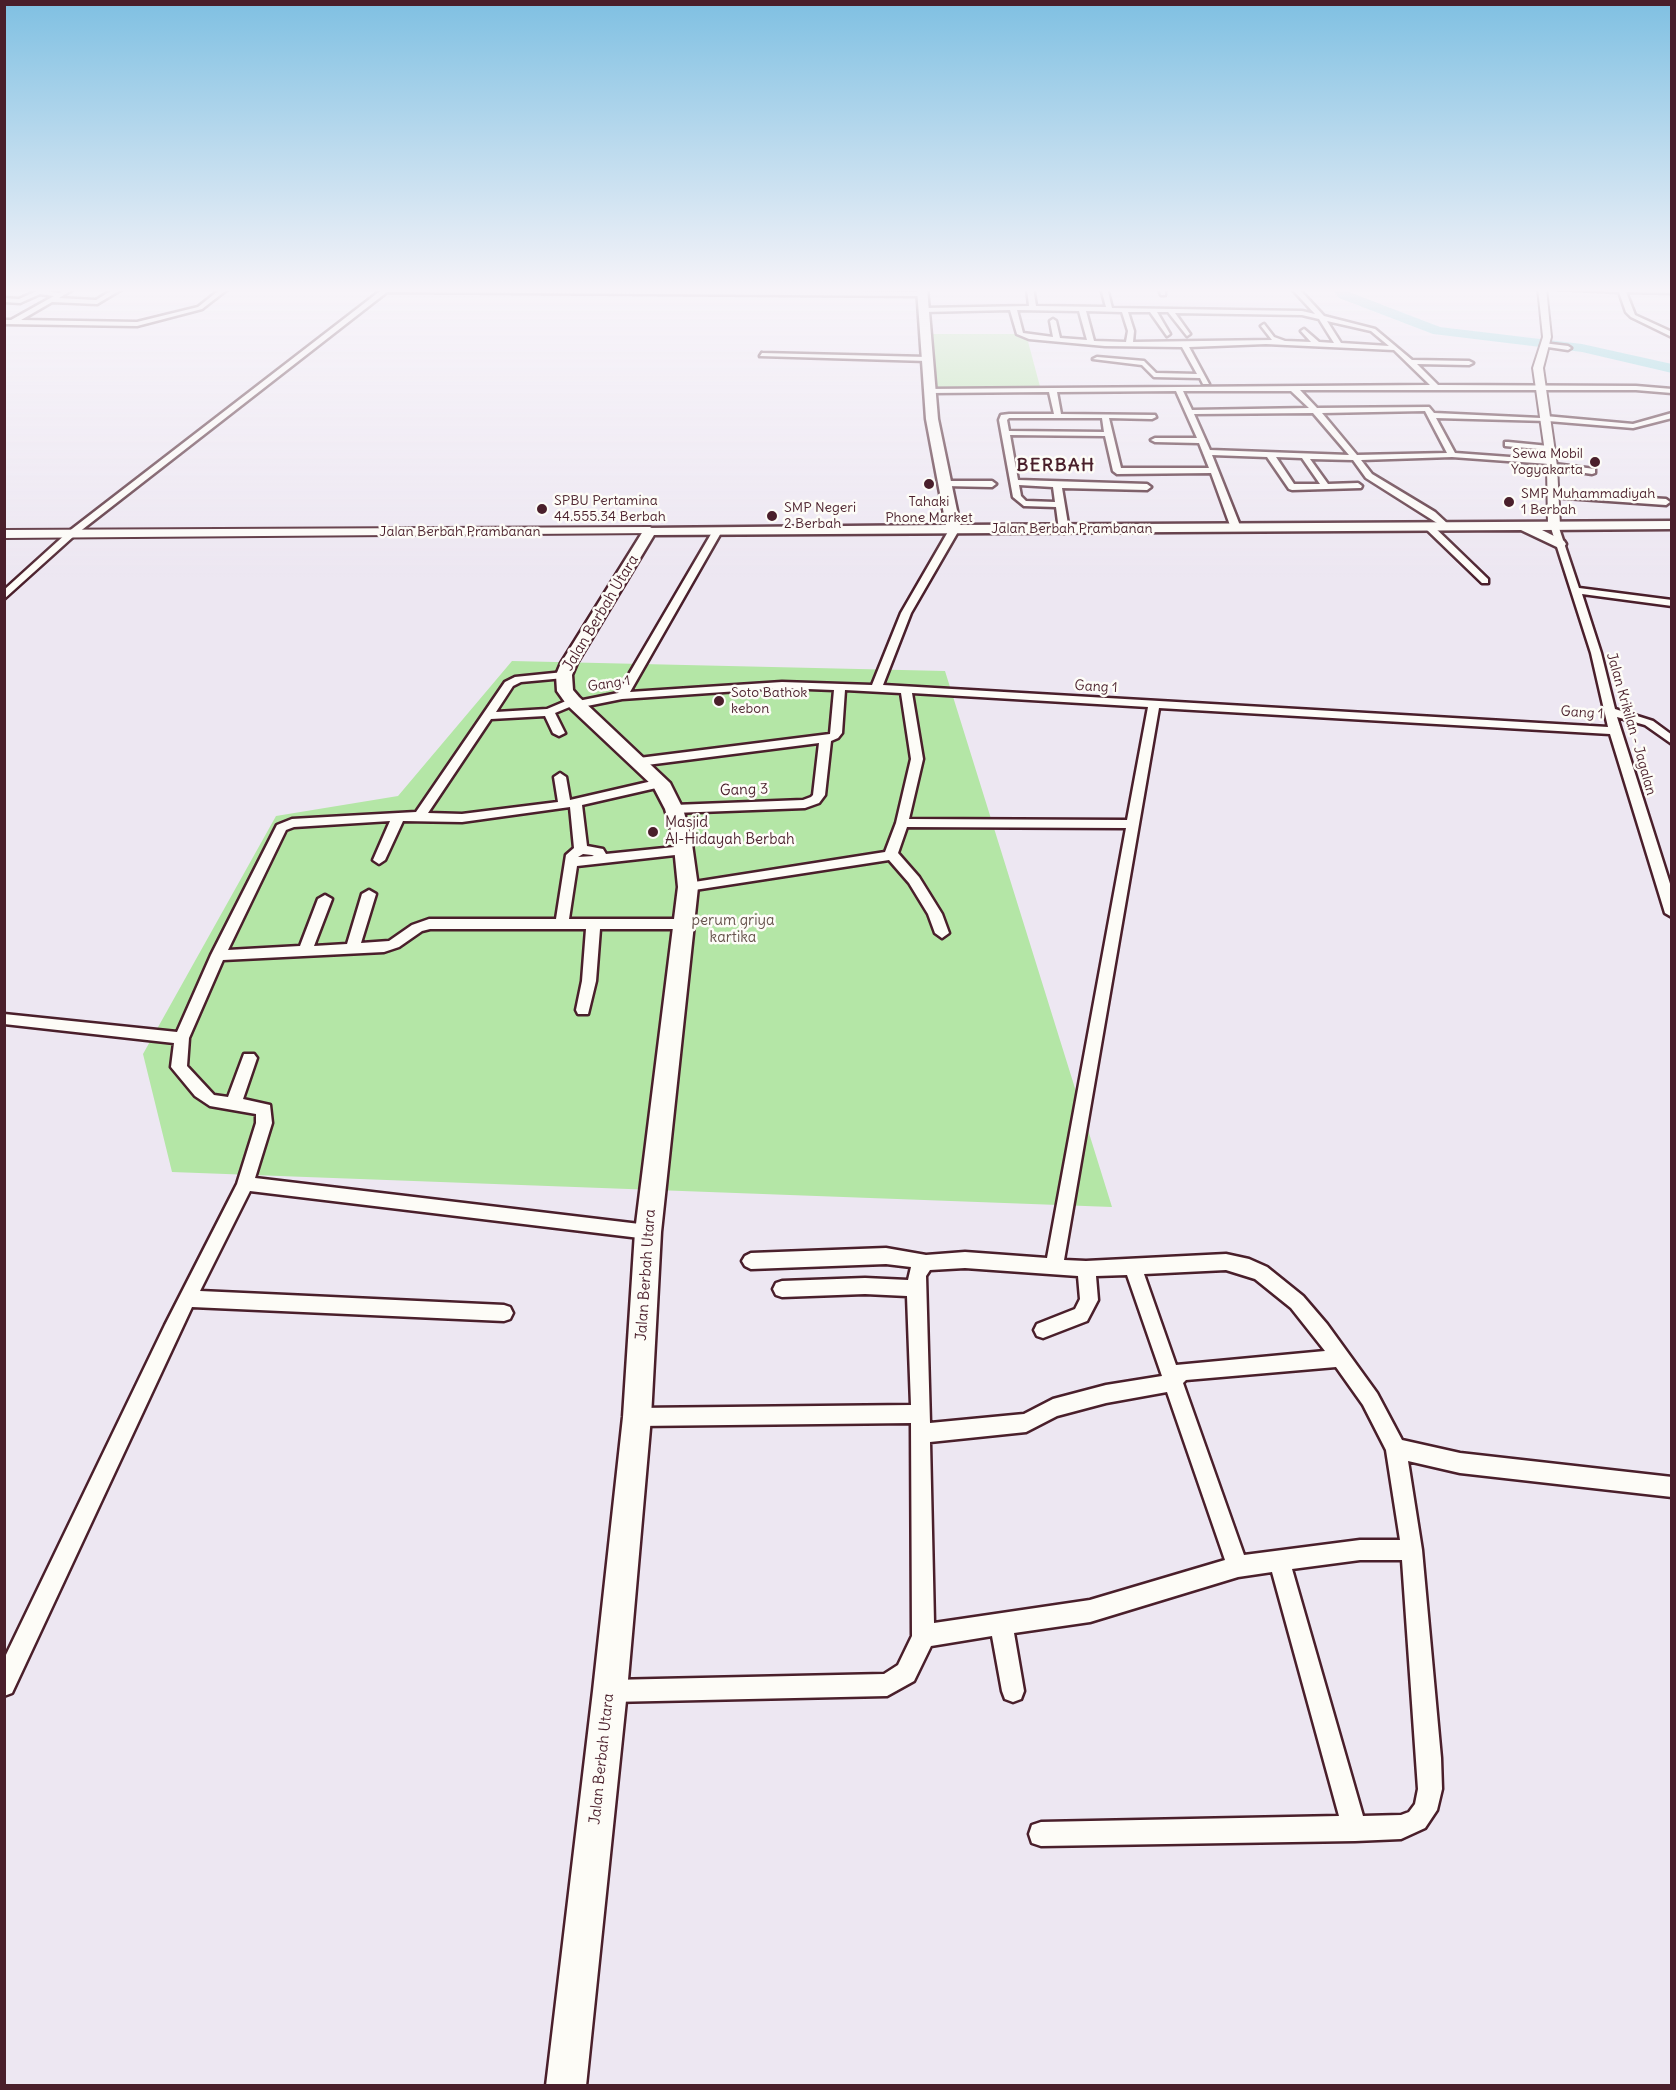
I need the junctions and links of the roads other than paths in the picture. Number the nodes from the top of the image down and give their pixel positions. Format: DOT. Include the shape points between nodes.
graph roads {
  1 [pos="262,386"];
  2 [pos="929,386"];
  3 [pos="1208,386"];
  4 [pos="1434,386"];
  5 [pos="1293,388"];
  6 [pos="1437,388"];
  7 [pos="1540,388"];
  8 [pos="1179,390"];
  9 [pos="1211,390"];
  10 [pos="1671,390"];
  11 [pos="930,391"];
  12 [pos="1053,392"];
  13 [pos="1424,402"];
  14 [pos="1316,411"];
  15 [pos="1190,412"];
  16 [pos="1671,415"];
  17 [pos="1058,416"];
  18 [pos="1105,416"];
  19 [pos="1152,417"];
  20 [pos="1545,419"];
  21 [pos="1006,433"];
  22 [pos="1108,434"];
  23 [pos="1155,440"];
  24 [pos="1203,441"];
  25 [pos="1508,444"];
  26 [pos="1549,448"];
  27 [pos="1207,452"];
  28 [pos="1270,455"];
  29 [pos="1452,455"];
  30 [pos="1305,457"];
  31 [pos="1353,458"];
  32 [pos="1552,464"];
  33 [pos="1214,470"];
  34 [pos="1117,471"];
  35 [pos="1592,471"];
  36 [pos="1014,482"];
  37 [pos="947,484"];
  38 [pos="992,484"];
  39 [pos="1057,485"];
  40 [pos="1119,485"];
  41 [pos="1358,486"];
  42 [pos="1147,487"];
  43 [pos="1326,487"];
  44 [pos="1554,495"];
  45 [pos="1666,501"];
  46 [pos="1060,506"];
  47 [pos="951,508"];
  48 [pos="1445,525"];
  49 [pos="1522,525"];
  50 [pos="1554,525"];
  51 [pos="1428,526"];
  52 [pos="1671,526"];
  53 [pos="1236,528"];
  54 [pos="921,530"];
  55 [pos="954,530"];
  56 [pos="1064,530"];
  57 [pos="650,531"];
  58 [pos="717,531"];
  59 [pos="4,534"];
  60 [pos="71,534"];
  61 [pos="1559,544"];
  62 [pos="1485,580"];
  63 [pos="1574,590"];
  64 [pos="4,596"];
  65 [pos="1671,603"];
  66 [pos="564,675"];
  67 [pos="840,687"];
  68 [pos="876,688"];
  69 [pos="906,691"];
  70 [pos="622,696"];
  71 [pos="1154,705"];
  72 [pos="566,706"];
  73 [pos="1612,712"];
  74 [pos="489,716"];
  75 [pos="1615,731"];
  76 [pos="559,733"];
  77 [pos="825,739"];
  78 [pos="1671,741"];
  79 [pos="639,762"];
  80 [pos="560,777"];
  81 [pos="661,783"];
  82 [pos="571,804"];
  83 [pos="674,809"];
  84 [pos="420,816"];
  85 [pos="398,818"];
  86 [pos="902,824"];
  87 [pos="1129,824"];
  88 [pos="581,850"];
  89 [pos="684,850"];
  90 [pos="891,854"];
  91 [pos="380,860"];
  92 [pos="602,860"];
  93 [pos="572,862"];
  94 [pos="688,887"];
  95 [pos="369,894"];
  96 [pos="325,899"];
  97 [pos="1671,913"];
  98 [pos="562,924"];
  99 [pos="684,924"];
  100 [pos="593,925"];
  101 [pos="942,933"];
  102 [pos="353,948"];
  103 [pos="305,950"];
  104 [pos="218,955"];
  105 [pos="583,1010"];
  106 [pos="4,1019"];
  107 [pos="182,1038"];
  108 [pos="249,1058"];
  109 [pos="234,1103"];
  110 [pos="244,1184"];
  111 [pos="648,1232"];
  112 [pos="751,1261"];
  113 [pos="926,1263"];
  114 [pos="1054,1267"];
  115 [pos="1133,1268"];
  116 [pos="1086,1269"];
  117 [pos="916,1288"];
  118 [pos="782,1289"];
  119 [pos="188,1299"];
  120 [pos="504,1313"];
  121 [pos="1043,1330"];
  122 [pos="1341,1358"];
  123 [pos="1173,1381"];
  124 [pos="637,1417"];
  125 [pos="920,1423"];
  126 [pos="1396,1448"];
  127 [pos="1671,1487"];
  128 [pos="1412,1550"];
  129 [pos="1279,1561"];
  130 [pos="1238,1566"];
  131 [pos="1001,1624"];
  132 [pos="923,1636"];
  133 [pos="4,1685"];
  134 [pos="1013,1690"];
  135 [pos="610,1691"];
  136 [pos="1355,1829"];
  137 [pos="1041,1834"];
  138 [pos="566,2085"];
  1 -- 60 [label="street"];
  2 -- 11 [label="main road"];
  3 -- 9 [label="street"];
  4 -- 6 [label="street"];
  5 -- 9 [label="street"];
  5 -- 13 [label="street"];
  5 -- 14 [label="street"];
  6 -- 7 [label="street"];
  6 -- 13 [label="street"];
  7 -- 10 [label="street"];
  7 -- 20 [label="street"];
  8 -- 9 [label="street"];
  8 -- 12 [label="street"];
  8 -- 15 [label="street"];
  11 -- 12 [label="street"];
  11 -- 37 [label="main road" via="935,438"];
  12 -- 17 [label="street"];
  13 -- 14 [label="street"];
  13 -- 20 [label="street"];
  13 -- 29 [label="street"];
  14 -- 15 [label="street"];
  14 -- 31 [label="street"];
  15 -- 24 [label="street"];
  16 -- 20 [label="street" via="1633,426"];
  17 -- 18 [label="street"];
  17 -- 21 [label="street" via="1005,416"];
  18 -- 19 [label="street"];
  18 -- 22 [label="street"];
  20 -- 26 [label="street"];
  21 -- 22 [label="street"];
  21 -- 36 [label="street"];
  22 -- 34 [label="street"];
  23 -- 24 [label="street"];
  24 -- 27 [label="street"];
  25 -- 26 [label="street"];
  26 -- 32 [label="street"];
  27 -- 28 [label="street"];
  27 -- 33 [label="street"];
  28 -- 30 [label="street"];
  28 -- 43 [label="street" via="1292,487"];
  29 -- 31 [label="street"];
  29 -- 32 [label="street"];
  30 -- 31 [label="street"];
  30 -- 43 [label="street"];
  31 -- 48 [label="street" via="1369,476"];
  32 -- 35 [label="street"];
  32 -- 44 [label="street"];
  33 -- 34 [label="street"];
  33 -- 53 [label="street"];
  34 -- 40 [label="street"];
  36 -- 39 [label="street"];
  36 -- 46 [label="street" via="1016,495 1024,503"];
  37 -- 38 [label="street"];
  37 -- 47 [label="main road"];
  39 -- 40 [label="street"];
  39 -- 46 [label="street"];
  40 -- 42 [label="street"];
  41 -- 43 [label="street"];
  44 -- 45 [label="street" via="1613,495"];
  44 -- 50 [label="street"];
  46 -- 56 [label="street"];
  47 -- 54 [label="main road"];
  47 -- 55 [label="main road"];
  48 -- 49 [label="main road, Jalan Berbah Prambanan"];
  48 -- 51 [label="main road, Jalan Berbah Prambanan"];
  49 -- 50 [label="main road, Jalan Berbah Prambanan"];
  49 -- 61 [label="main road"];
  50 -- 52 [label="main road, Jalan Berbah Prambanan"];
  50 -- 61 [label="street, Jalan Krikilan - Jagalan"];
  51 -- 53 [label="main road, Jalan Berbah Prambanan"];
  51 -- 62 [label="street"];
  53 -- 56 [label="main road, Jalan Berbah Prambanan"];
  54 -- 55 [label="main road, Jalan Berbah Prambanan"];
  54 -- 58 [label="main road, Jalan Berbah Prambanan"];
  55 -- 56 [label="main road, Jalan Berbah Prambanan"];
  55 -- 68 [label="street" via="906,613"];
  57 -- 58 [label="main road, Jalan Berbah Prambanan"];
  57 -- 60 [label="street, Jalan Berbah Prambanan"];
  57 -- 66 [label="main road, Jalan Berbah Utara"];
  58 -- 70 [label="street"];
  59 -- 60 [label="street, Jalan Berbah Prambanan"];
  60 -- 64 [label="street"];
  61 -- 63 [label="street, Jalan Krikilan - Jagalan"];
  63 -- 65 [label="street"];
  63 -- 73 [label="street, Jalan Krikilan - Jagalan"];
  66 -- 72 [label="main road, Jalan Berbah Utara"];
  66 -- 74 [label="street" via="509,684"];
  67 -- 68 [label="street, Gang 1"];
  67 -- 70 [label="street, Gang 1" via="731,687"];
  67 -- 77 [label="street" via="836,733"];
  68 -- 69 [label="street, Gang 1"];
  69 -- 71 [label="street, Gang 1"];
  69 -- 86 [label="street" via="917,759"];
  70 -- 72 [label="street, Gang 1"];
  71 -- 75 [label="street, Gang 1"];
  71 -- 114 [label="street"];
  72 -- 74 [label="street, Gang 1"];
  72 -- 76 [label="street"];
  72 -- 79 [label="main road, Jalan Berbah Utara"];
  73 -- 75 [label="street, Jalan Krikilan - Jagalan"];
  73 -- 78 [label="street" via="1648,723"];
  74 -- 84 [label="street"];
  75 -- 97 [label="street, Jalan Krikilan - Jagalan"];
  77 -- 79 [label="street"];
  77 -- 83 [label="street, Gang 3" via="819,795 815,800 805,804"];
  79 -- 81 [label="main road, Jalan Berbah Utara"];
  80 -- 82 [label="street"];
  81 -- 82 [label="street"];
  81 -- 83 [label="main road, Jalan Berbah Utara"];
  82 -- 84 [label="street" via="462,818"];
  82 -- 88 [label="street"];
  83 -- 89 [label="main road, Jalan Berbah Utara"];
  84 -- 85 [label="street"];
  85 -- 91 [label="street"];
  85 -- 104 [label="street" via="292,823 281,828"];
  86 -- 87 [label="street"];
  86 -- 90 [label="street"];
  88 -- 92 [label="street" via="598,852"];
  88 -- 93 [label="street" via="572,855"];
  89 -- 92 [label="street"];
  89 -- 94 [label="main road, Jalan Berbah Utara"];
  90 -- 94 [label="street"];
  90 -- 101 [label="street" via="914,880"];
  92 -- 93 [label="street"];
  93 -- 98 [label="street"];
  94 -- 99 [label="main road, Jalan Berbah Utara"];
  95 -- 102 [label="street"];
  96 -- 103 [label="street"];
  98 -- 100 [label="street"];
  98 -- 102 [label="street" via="429,924 394,944"];
  99 -- 100 [label="street"];
  99 -- 111 [label="main road, Jalan Berbah Utara"];
  100 -- 105 [label="street"];
  102 -- 103 [label="street"];
  103 -- 104 [label="street"];
  104 -- 107 [label="street"];
  106 -- 107 [label="street"];
  107 -- 109 [label="street" via="179,1067 210,1100"];
  108 -- 109 [label="street"];
  109 -- 110 [label="street" via="266,1112"];
  110 -- 111 [label="street"];
  110 -- 119 [label="street"];
  111 -- 124 [label="main road, Jalan Berbah Utara"];
  112 -- 113 [label="street" via="893,1256"];
  113 -- 114 [label="street" via="965,1260"];
  113 -- 117 [label="street" via="917,1273"];
  114 -- 116 [label="street"];
  115 -- 116 [label="street"];
  115 -- 122 [label="street" via="1226,1262 1249,1267 1297,1302"];
  115 -- 123 [label="street"];
  116 -- 121 [label="street" via="1089,1300 1081,1315"];
  117 -- 118 [label="street"];
  117 -- 125 [label="street"];
  119 -- 120 [label="street"];
  119 -- 133 [label="street"];
  122 -- 123 [label="street" via="1181,1372"];
  122 -- 126 [label="street" via="1370,1399"];
  123 -- 125 [label="street" via="1053,1408 1026,1423 999,1427"];
  123 -- 130 [label="street"];
  124 -- 125 [label="street"];
  124 -- 135 [label="main road, Jalan Berbah Utara"];
  125 -- 132 [label="street"];
  126 -- 127 [label="street" via="1460,1463"];
  126 -- 128 [label="street"];
  128 -- 129 [label="street" via="1360,1550"];
  128 -- 136 [label="street" via="1430,1789 1425,1810 1417,1820 1401,1827"];
  129 -- 130 [label="street"];
  129 -- 136 [label="street"];
  130 -- 131 [label="street" via="1090,1611"];
  131 -- 132 [label="street"];
  131 -- 134 [label="street"];
  132 -- 135 [label="street" via="906,1673 886,1685"];
  135 -- 138 [label="main road, Jalan Berbah Utara"];
  136 -- 137 [label="street"];
}
